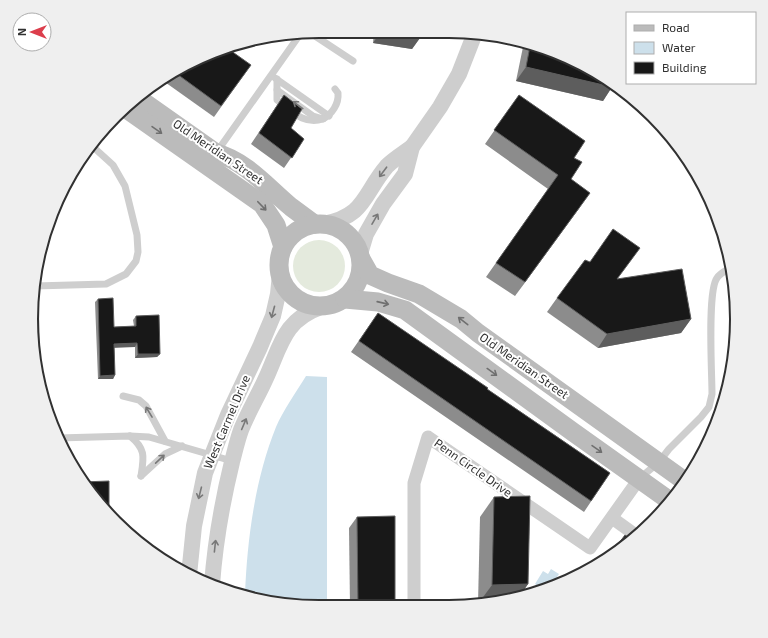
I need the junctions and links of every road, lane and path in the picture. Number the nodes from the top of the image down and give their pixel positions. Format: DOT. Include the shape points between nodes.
graph roads {
  1 [pos="318,38"];
  2 [pos="296,39"];
  3 [pos="473,39"];
  4 [pos="353,61"];
  5 [pos="274,77"];
  6 [pos="335,89"];
  7 [pos="142,101"];
  8 [pos="130,111"];
  9 [pos="326,117"];
  10 [pos="412,148"];
  11 [pos="95,149"];
  12 [pos="216,153"];
  13 [pos="318,224"];
  14 [pos="283,247"];
  15 [pos="361,257"];
  16 [pos="726,271"];
  17 [pos="280,274"];
  18 [pos="40,285"];
  19 [pos="344,299"];
  20 [pos="321,307"];
  21 [pos="123,396"];
  22 [pos="130,436"];
  23 [pos="64,438"];
  24 [pos="165,441"];
  25 [pos="182,446"];
  26 [pos="212,456"];
  27 [pos="233,461"];
  28 [pos="659,462"];
  29 [pos="681,478"];
  30 [pos="639,479"];
  31 [pos="665,498"];
  32 [pos="612,518"];
  33 [pos="632,532"];
  34 [pos="189,568"];
  35 [pos="212,579"];
  36 [pos="414,600"];
  1 -- 4 [label="lane"];
  2 -- 5 [label="lane"];
  3 -- 10 [label="street" via="459,74"];
  5 -- 9 [label="lane"];
  9 -- 5 [label="lane, one-way" via="313,116 277,90"];
  5 -- 12 [label="lane"];
  6 -- 9 [label="lane" via="338,93 338,102"];
  7 -- 12 [label="main road, Old Meridian Street"];
  8 -- 14 [label="main road, Old Meridian Street, one-way" via="262,204 276,225"];
  10 -- 13 [label="street, one-way" via="388,165 354,212 343,218"];
  15 -- 10 [label="street, one-way" via="366,234 383,204 405,174"];
  11 -- 18 [label="lane" via="113,165 125,186 137,235 136,261 126,274 106,284"];
  12 -- 13 [label="main road, Old Meridian Street" via="227,156 254,174 291,206"];
  13 -- 14 [label="main road" via="296,232"];
  13 -- 15 [label="main road" via="340,228 347,233 357,246"];
  14 -- 17 [label="main road" via="279,260"];
  15 -- 19 [label="main road" via="360,277 351,293"];
  28 -- 15 [label="main road, Old Meridian Street, one-way" via="478,334 461,319 419,294 370,275"];
  16 -- 28 [label="lane" via="714,284 711,303 712,394 709,406"];
  17 -- 20 [label="main road" via="282,282 292,295 305,304"];
  17 -- 26 [label="street, West Carmel Drive, one-way" via="273,316"];
  19 -- 20 [label="main road" via="330,306"];
  19 -- 30 [label="main road, Old Meridian Street, one-way" via="378,302 405,310"];
  27 -- 20 [label="street, West Carmel Drive, one-way" via="242,430 286,332 303,316"];
  24 -- 21 [label="lane, one-way" via="146,406 139,400"];
  22 -- 23 [label="lane"];
  22 -- 24 [label="lane"];
  22 -- 25 [label="lane, one-way" via="140,444 144,460 141,476 165,454"];
  24 -- 25 [label="lane"];
  25 -- 26 [label="lane"];
  26 -- 27 [label="lane"];
  26 -- 34 [label="street, West Carmel Drive, one-way" via="205,473 197,508"];
  35 -- 27 [label="street, West Carmel Drive, one-way" via="215,544"];
  28 -- 29 [label="main road, Old Meridian Street"];
  28 -- 30 [label="lane"];
  30 -- 31 [label="main road, Old Meridian Street"];
  30 -- 32 [label="street, Penn Circle Drive"];
  32 -- 33 [label="street"];
  32 -- 36 [label="street, Penn Circle Drive" via="590,548 428,437 414,484"];
}
